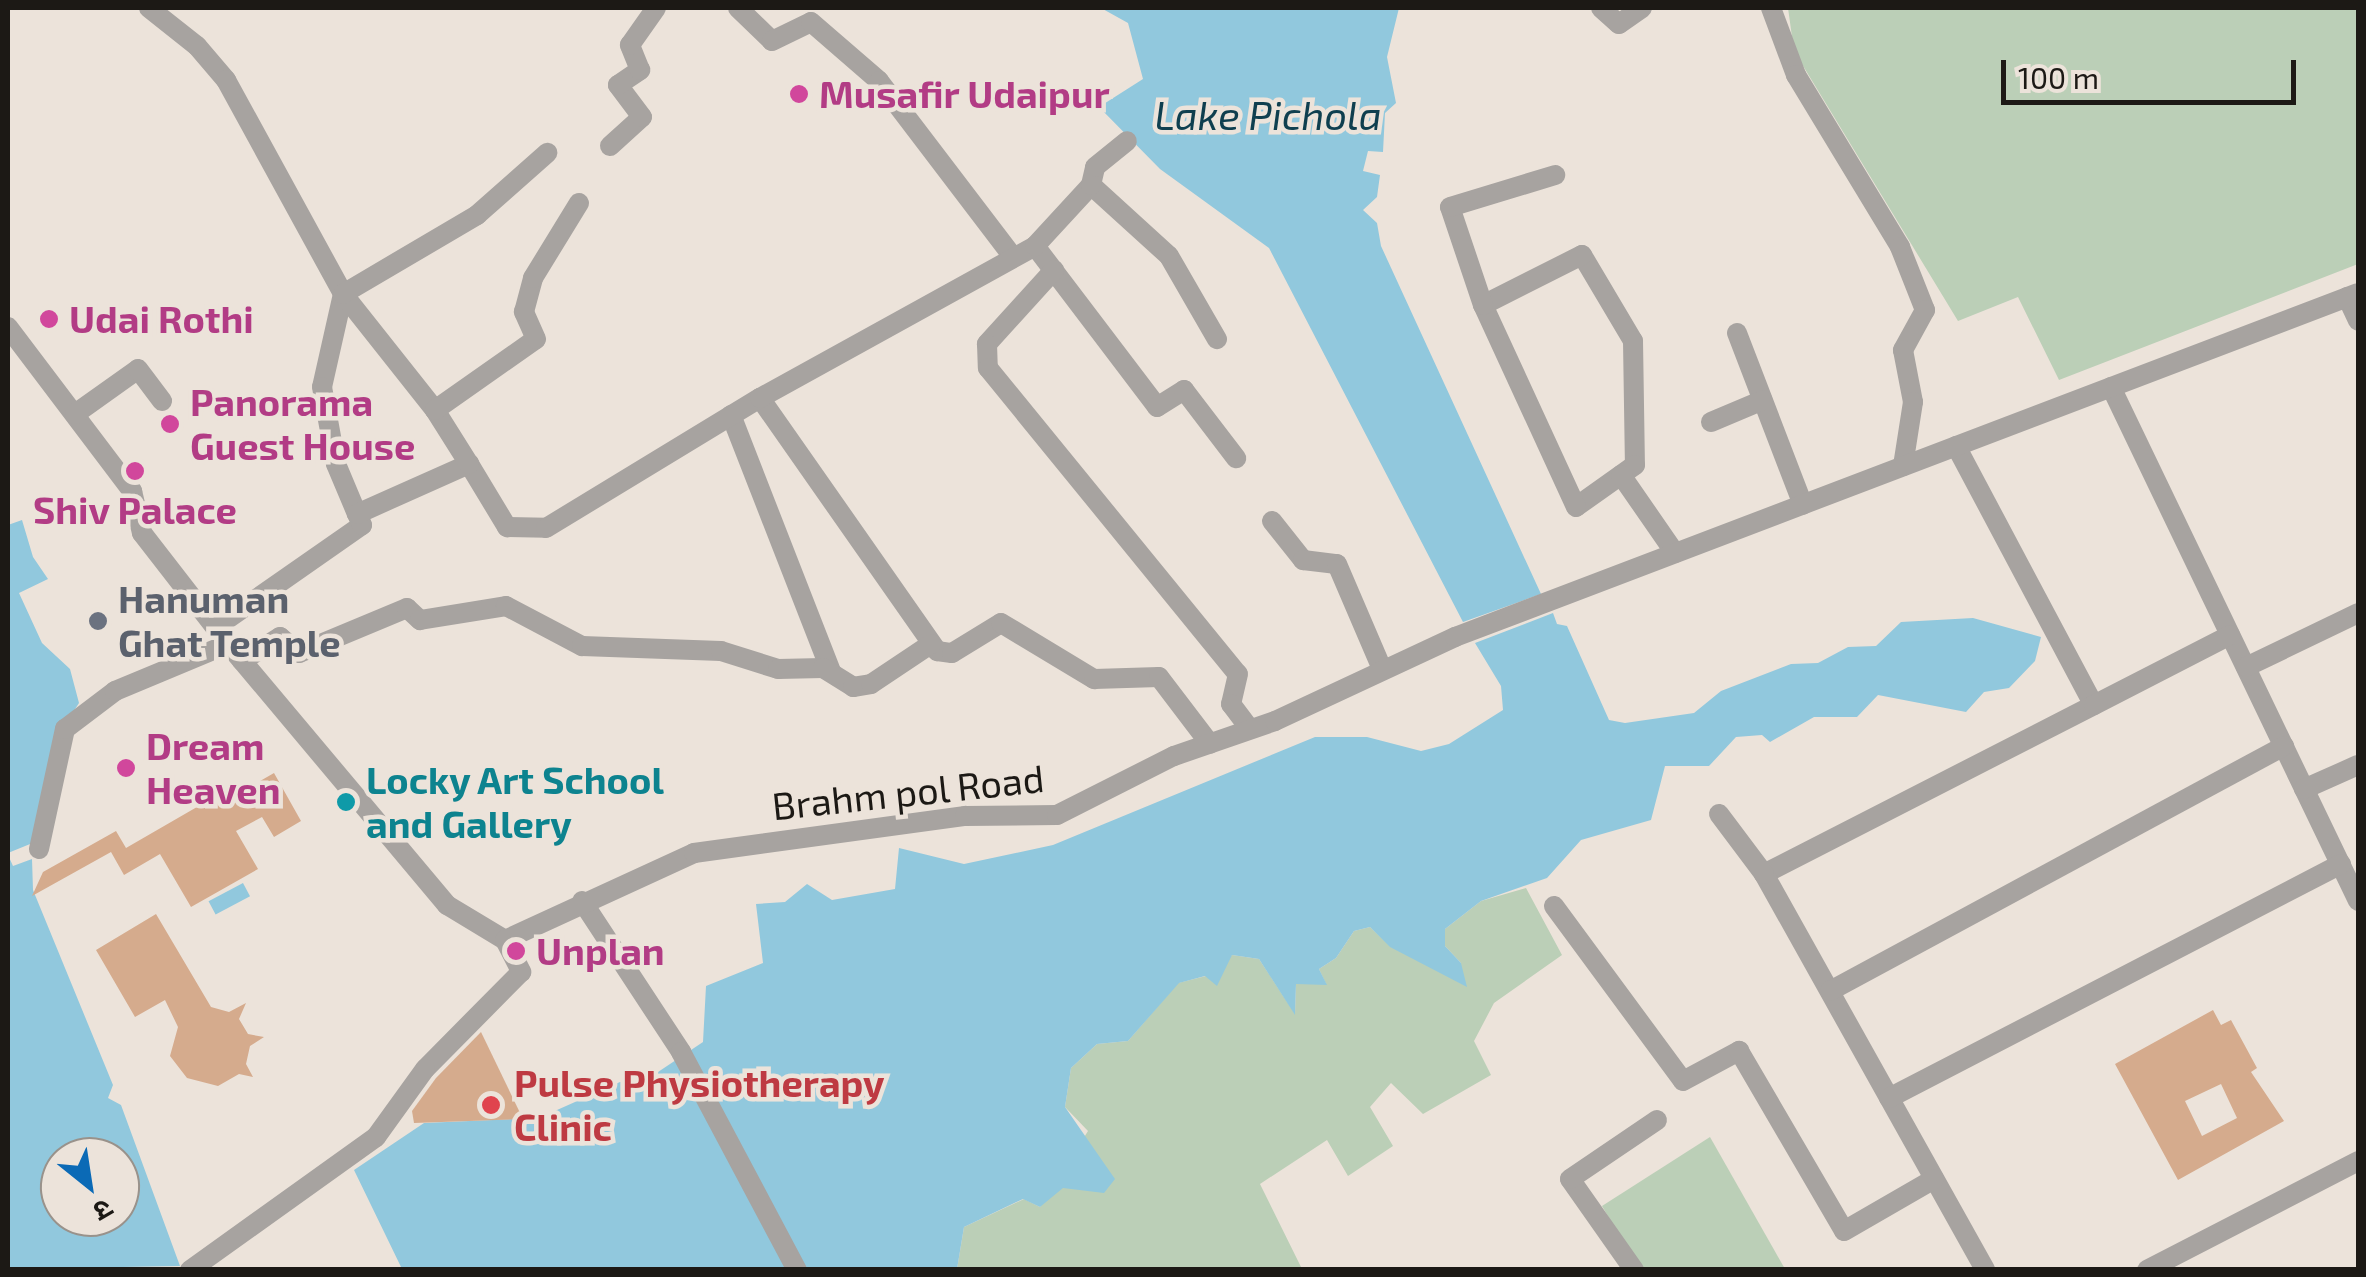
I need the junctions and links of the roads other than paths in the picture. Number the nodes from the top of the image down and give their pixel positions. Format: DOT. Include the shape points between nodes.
graph roads {
  1 [pos="150,8"];
  2 [pos="656,8"];
  3 [pos="738,8"];
  4 [pos="1600,8"];
  5 [pos="1642,8"];
  6 [pos="1771,8"];
  7 [pos="1127,141"];
  8 [pos="610,146"];
  9 [pos="546,153"];
  10 [pos="1555,175"];
  11 [pos="1091,185"];
  12 [pos="580,203"];
  13 [pos="1036,246"];
  14 [pos="1011,254"];
  15 [pos="1054,270"];
  16 [pos="343,294"];
  17 [pos="2353,295"];
  18 [pos="1484,305"];
  19 [pos="2358,321"];
  20 [pos="8,327"];
  21 [pos="1737,333"];
  22 [pos="1217,339"];
  23 [pos="2111,387"];
  24 [pos="760,398"];
  25 [pos="162,400"];
  26 [pos="1762,400"];
  27 [pos="435,410"];
  28 [pos="75,414"];
  29 [pos="731,415"];
  30 [pos="1711,422"];
  31 [pos="1956,446"];
  32 [pos="1236,458"];
  33 [pos="469,464"];
  34 [pos="1903,466"];
  35 [pos="1620,475"];
  36 [pos="1802,504"];
  37 [pos="357,514"];
  38 [pos="1272,521"];
  39 [pos="1675,553"];
  40 [pos="2358,613"];
  41 [pos="2230,635"];
  42 [pos="222,636"];
  43 [pos="931,644"];
  44 [pos="242,661"];
  45 [pos="2246,667"];
  46 [pos="1382,669"];
  47 [pos="830,670"];
  48 [pos="2094,705"];
  49 [pos="1250,730"];
  50 [pos="1210,744"];
  51 [pos="2284,746"];
  52 [pos="2358,764"];
  53 [pos="2304,789"];
  54 [pos="1719,814"];
  55 [pos="40,849"];
  56 [pos="2340,864"];
  57 [pos="1764,874"];
  58 [pos="582,901"];
  59 [pos="2358,901"];
  60 [pos="1554,906"];
  61 [pos="505,940"];
  62 [pos="1830,991"];
  63 [pos="1890,1098"];
  64 [pos="1656,1120"];
  65 [pos="2358,1160"];
  66 [pos="1934,1178"];
  67 [pos="191,1269"];
  68 [pos="797,1270"];
  69 [pos="1634,1270"];
  70 [pos="1985,1270"];
  71 [pos="2147,1270"];
  1 -- 16 [label="street" via="226,80"];
  2 -- 8 [label="street" via="630,45 640,70 618,85 642,117"];
  3 -- 14 [label="street" via="772,41 811,22 879,80"];
  4 -- 5 [label="street" via="1619,24"];
  6 -- 34 [label="street" via="1796,74 1900,248 1924,310 1903,350 1913,402"];
  7 -- 11 [label="street" via="1096,167"];
  9 -- 16 [label="street" via="477,215"];
  10 -- 18 [label="street" via="1450,207"];
  11 -- 13 [label="street"];
  11 -- 22 [label="street" via="1169,256"];
  12 -- 27 [label="street" via="532,278 524,312 536,339"];
  13 -- 14 [label="street"];
  13 -- 15 [label="street"];
  14 -- 24 [label="street"];
  15 -- 32 [label="street" via="1156,407 1184,390"];
  15 -- 49 [label="street" via="987,344 988,368 1238,674 1231,704"];
  16 -- 27 [label="street"];
  16 -- 37 [label="street" via="322,387 336,464"];
  17 -- 19 [label="street"];
  17 -- 23 [label="street, Brahm pol Road"];
  18 -- 35 [label="street" via="1576,507"];
  18 -- 35 [label="street" via="1582,254 1633,341 1634,465"];
  20 -- 28 [label="street"];
  21 -- 26 [label="street"];
  23 -- 31 [label="street, Brahm pol Road"];
  23 -- 41 [label="street"];
  24 -- 29 [label="street"];
  24 -- 43 [label="street"];
  25 -- 28 [label="street" via="138,369"];
  26 -- 30 [label="street"];
  26 -- 36 [label="street"];
  27 -- 33 [label="street"];
  28 -- 42 [label="street" via="132,491 142,533"];
  29 -- 33 [label="street" via="546,528 507,527"];
  29 -- 47 [label="street"];
  31 -- 34 [label="street, Brahm pol Road"];
  31 -- 48 [label="street"];
  33 -- 37 [label="street"];
  34 -- 36 [label="street, Brahm pol Road"];
  35 -- 39 [label="street"];
  36 -- 39 [label="street, Brahm pol Road"];
  37 -- 42 [label="street" via="362,525"];
  38 -- 46 [label="street" via="1303,560 1337,564"];
  39 -- 46 [label="street, Brahm pol Road"];
  40 -- 45 [label="street"];
  41 -- 45 [label="street"];
  41 -- 48 [label="street"];
  42 -- 44 [label="street"];
  42 -- 55 [label="street" via="116,691 66,729"];
  43 -- 47 [label="street" via="862,686"];
  43 -- 50 [label="street" via="952,653 1001,623 1094,679 1159,677"];
  44 -- 47 [label="street" via="280,637 299,652 406,608 420,620 506,606 582,646 721,651 778,669"];
  44 -- 61 [label="street" via="447,904"];
  45 -- 51 [label="street"];
  46 -- 49 [label="street, Brahm pol Road"];
  48 -- 57 [label="street"];
  49 -- 50 [label="street, Brahm pol Road"];
  50 -- 58 [label="street, Brahm pol Road" via="1056,815 965,816 694,853"];
  51 -- 53 [label="street"];
  51 -- 62 [label="street"];
  52 -- 53 [label="street"];
  53 -- 56 [label="street"];
  54 -- 57 [label="street"];
  56 -- 59 [label="street"];
  56 -- 63 [label="street"];
  57 -- 62 [label="street"];
  58 -- 61 [label="street, Brahm pol Road"];
  58 -- 68 [label="street" via="681,1052"];
  60 -- 66 [label="street" via="1683,1081 1739,1050 1844,1231"];
  61 -- 67 [label="street" via="522,972 425,1069 376,1137"];
  62 -- 63 [label="street"];
  63 -- 66 [label="street"];
  64 -- 69 [label="street" via="1570,1179"];
  65 -- 71 [label="street"];
  66 -- 70 [label="street"];
}
